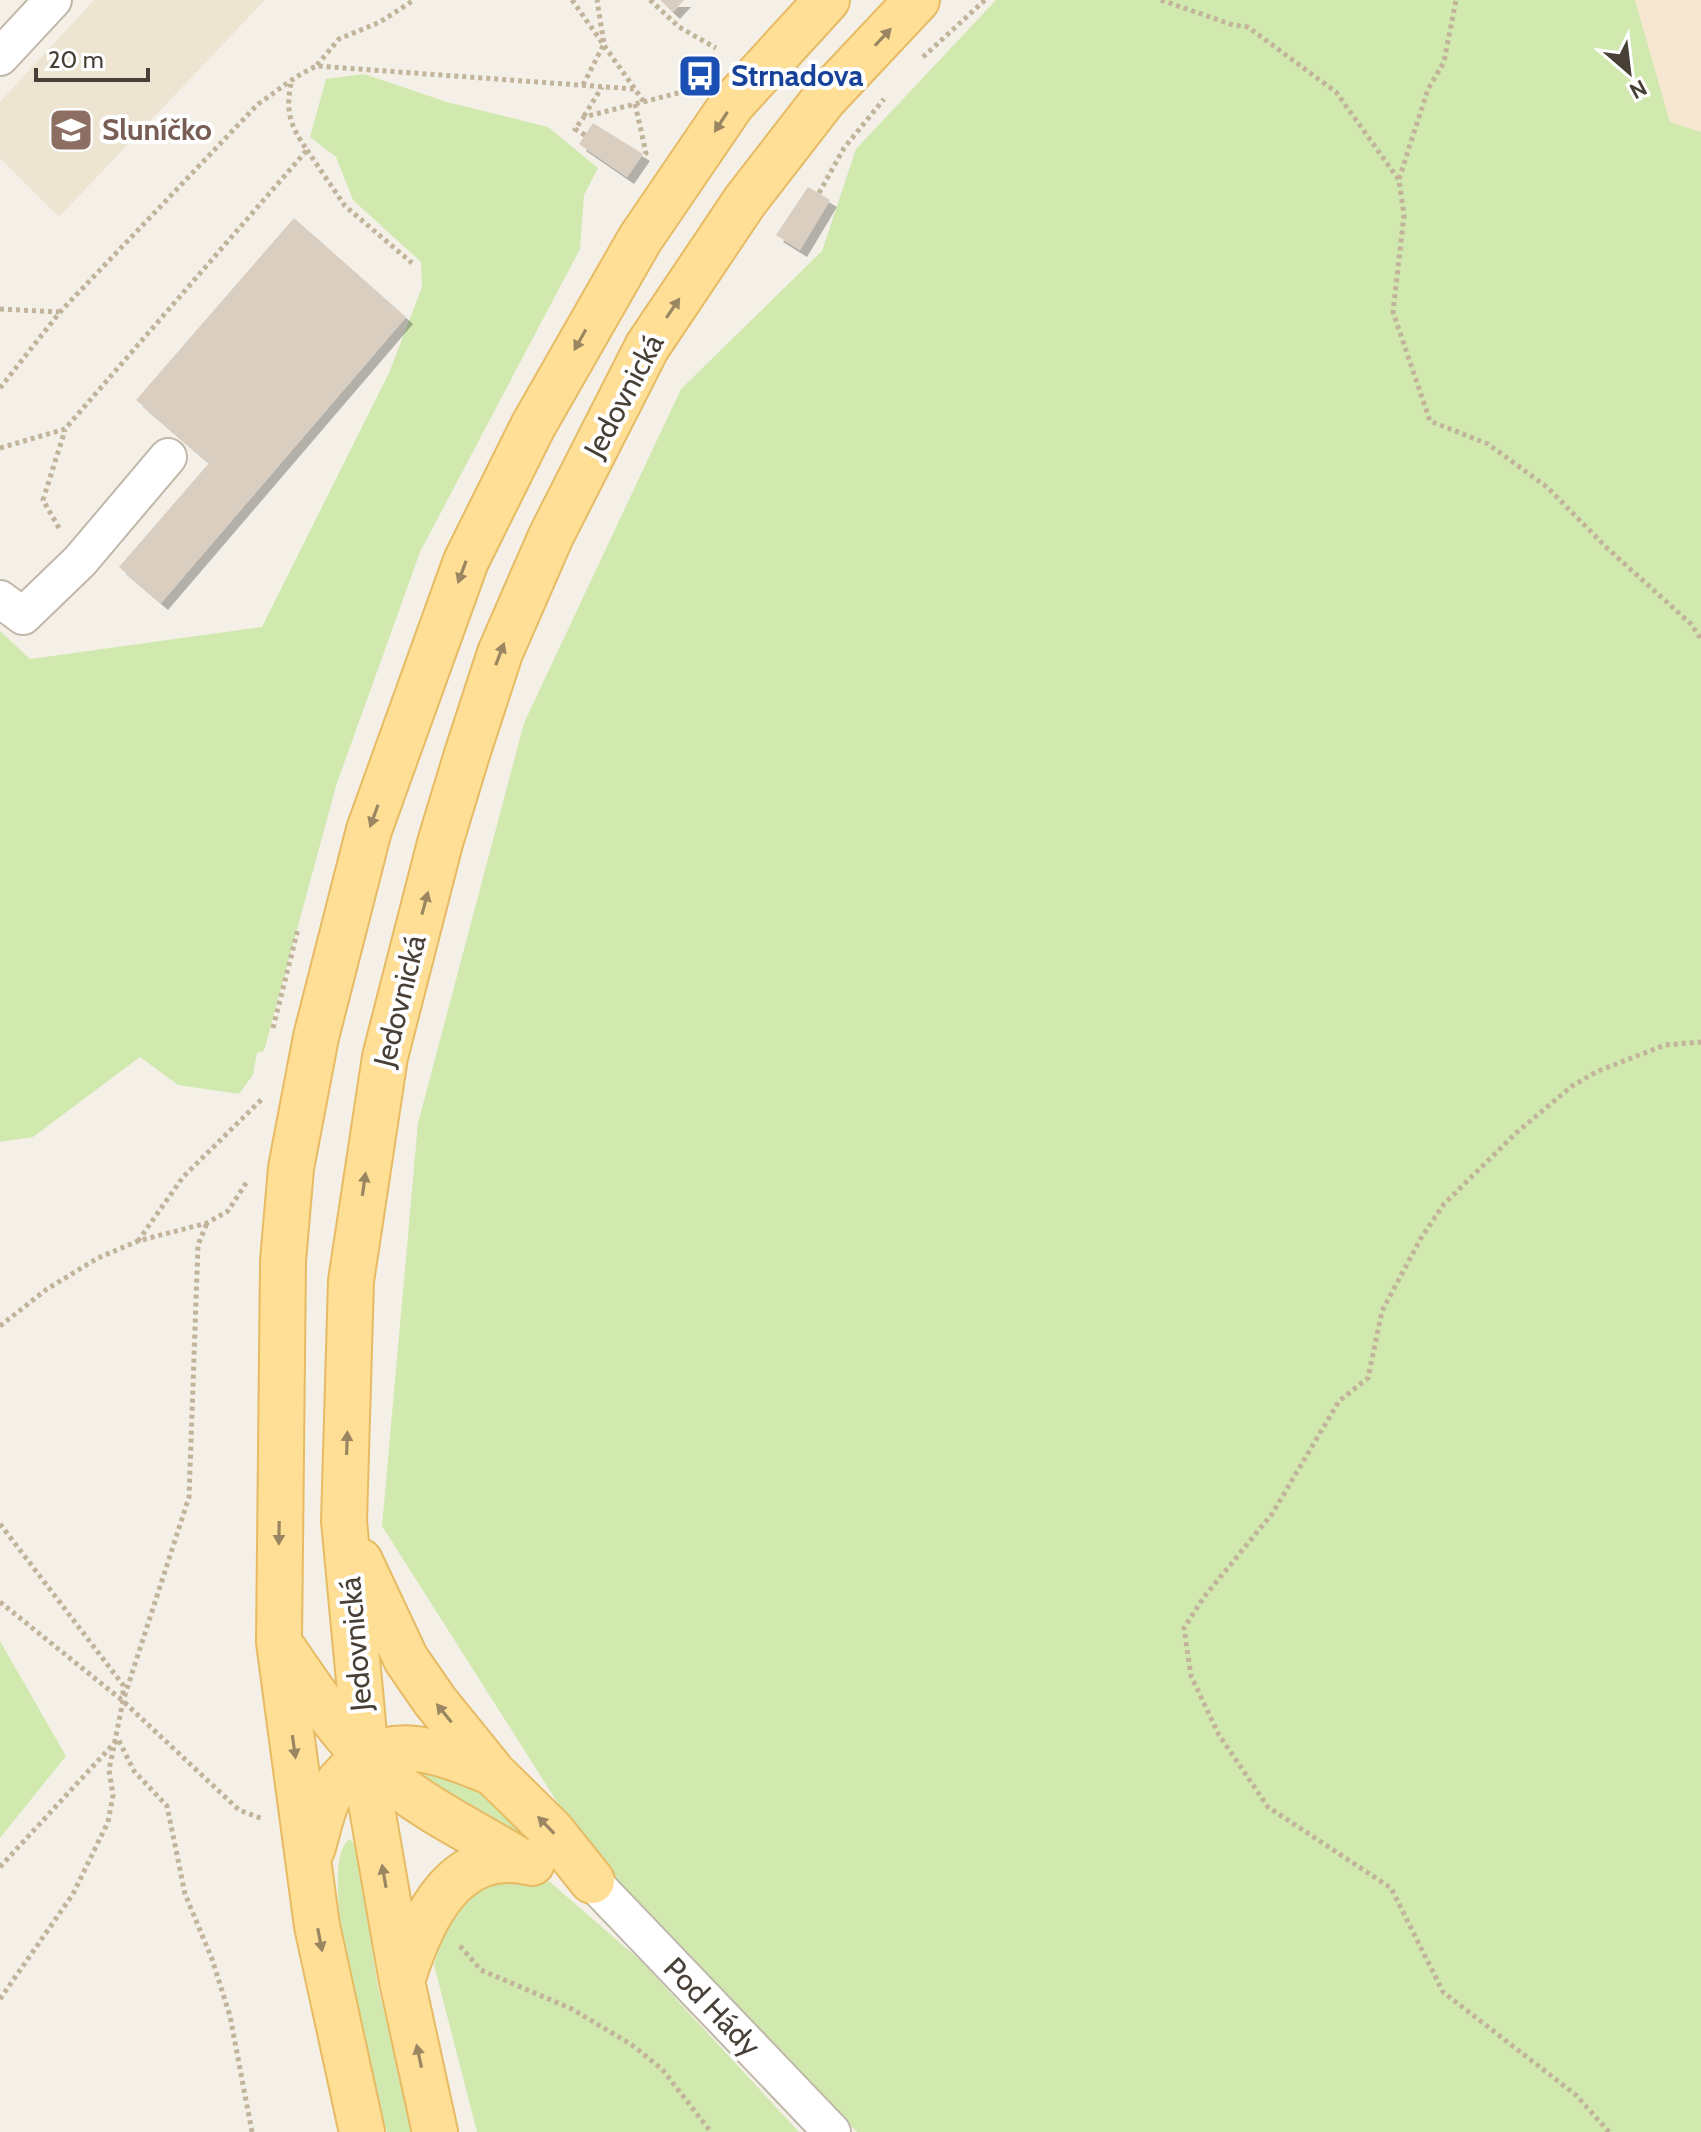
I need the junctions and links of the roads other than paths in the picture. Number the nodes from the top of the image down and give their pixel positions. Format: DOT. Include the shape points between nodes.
graph roads {
  1 [pos="53,0"];
  2 [pos="827,0"];
  3 [pos="917,0"];
  4 [pos="0,57"];
  5 [pos="168,457"];
  6 [pos="0,599"];
  7 [pos="344,1521"];
  8 [pos="279,1642"];
  9 [pos="366,1757"];
  10 [pos="494,1774"];
  11 [pos="517,1859"];
  12 [pos="308,1863"];
  13 [pos="592,1881"];
  14 [pos="402,1981"];
  15 [pos="362,2132"];
  16 [pos="435,2132"];
  17 [pos="832,2132"];
  1 -- 4 [label="street"];
  2 -- 8 [label="main road, one-way" via="732,104 640,239 533,426 466,561 369,830 316,1037 291,1168 283,1261"];
  7 -- 3 [label="main road, Jedovnická, one-way" via="351,1281 385,1057 440,843 500,653 551,536 647,347 754,189 824,99"];
  5 -- 6 [label="street" via="80,561 23,616"];
  7 -- 9 [label="main road, Jedovnická"];
  10 -- 7 [label="main road, one-way" via="406,1659"];
  8 -- 9 [label="main road" via="315,1697"];
  8 -- 12 [label="main road, one-way"];
  9 -- 10 [label="main road" via="390,1747 422,1748"];
  9 -- 11 [label="main road" via="402,1789"];
  9 -- 12 [label="main road" via="331,1792"];
  14 -- 9 [label="main road, Jedovnická, one-way"];
  13 -- 10 [label="main road, one-way" via="552,1831"];
  11 -- 13 [label="main road"];
  11 -- 14 [label="main road" via="492,1861 450,1885 419,1929"];
  12 -- 15 [label="main road, one-way"];
  13 -- 17 [label="street, Pod Hády"];
  16 -- 14 [label="main road, Jedovnická, one-way"];
}
